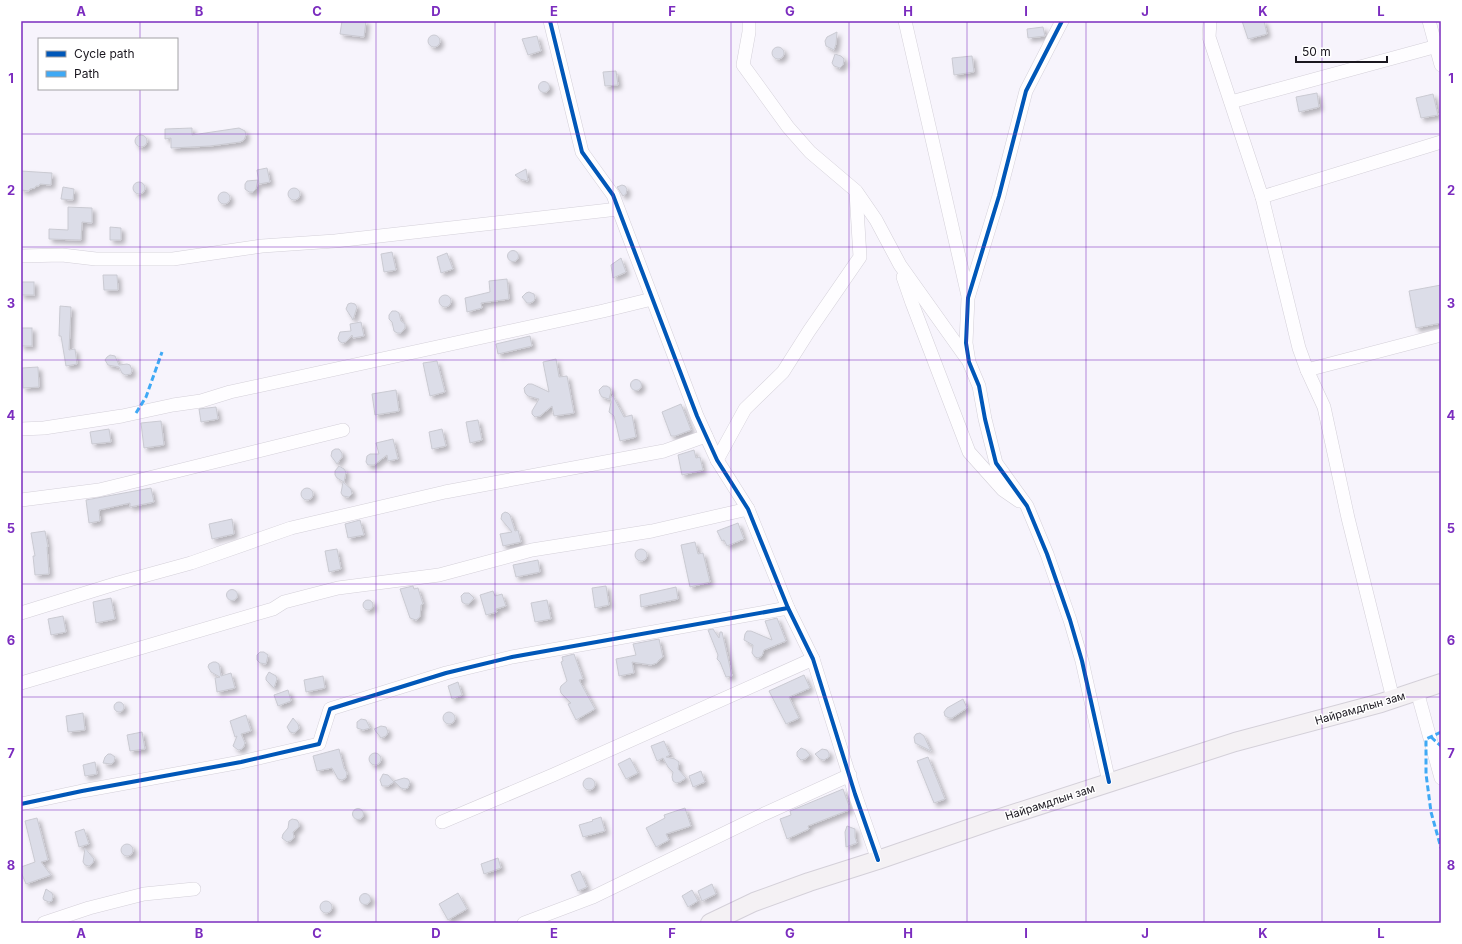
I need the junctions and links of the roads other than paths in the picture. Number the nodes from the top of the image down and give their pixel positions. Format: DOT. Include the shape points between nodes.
graph roads {
  1 [pos="550,21"];
  2 [pos="749,21"];
  3 [pos="905,21"];
  4 [pos="1062,21"];
  5 [pos="1210,21"];
  6 [pos="1429,21"];
  7 [pos="1438,46"];
  8 [pos="1441,65"];
  9 [pos="1231,102"];
  10 [pos="1441,142"];
  11 [pos="856,191"];
  12 [pos="1262,197"];
  13 [pos="618,209"];
  14 [pos="21,256"];
  15 [pos="900,265"];
  16 [pos="968,298"];
  17 [pos="652,299"];
  18 [pos="1441,335"];
  19 [pos="969,362"];
  20 [pos="1307,370"];
  21 [pos="21,429"];
  22 [pos="343,430"];
  23 [pos="706,436"];
  24 [pos="717,460"];
  25 [pos="21,500"];
  26 [pos="1027,506"];
  27 [pos="748,509"];
  28 [pos="788,608"];
  29 [pos="21,613"];
  30 [pos="813,659"];
  31 [pos="21,683"];
  32 [pos="1441,683"];
  33 [pos="1417,691"];
  34 [pos="1393,699"];
  35 [pos="850,775"];
  36 [pos="1441,778"];
  37 [pos="1110,782"];
  38 [pos="21,804"];
  39 [pos="442,822"];
  40 [pos="878,860"];
  41 [pos="194,889"];
  42 [pos="44,923"];
  43 [pos="524,923"];
  44 [pos="710,923"];
  1 -- 13 [label="street" via="582,152 613,195"];
  2 -- 11 [label="street" via="750,32 743,65 788,127 810,152"];
  3 -- 16 [label="street"];
  4 -- 16 [label="street" via="1026,91 999,196"];
  5 -- 9 [label="street" via="1209,37"];
  6 -- 7 [label="street"];
  7 -- 8 [label="street"];
  7 -- 9 [label="street"];
  9 -- 12 [label="street"];
  10 -- 12 [label="street"];
  11 -- 15 [label="street" via="876,220"];
  11 -- 24 [label="street" via="860,257 783,372 745,409"];
  12 -- 20 [label="street" via="1299,348"];
  13 -- 14 [label="street" via="335,241 262,246 173,260 96,259 62,255"];
  13 -- 17 [label="street"];
  15 -- 19 [label="street"];
  15 -- 26 [label="street" via="969,452 1003,490"];
  16 -- 19 [label="street" via="966,343"];
  17 -- 21 [label="street" via="230,392 201,401"];
  17 -- 23 [label="street"];
  18 -- 20 [label="street"];
  19 -- 26 [label="street" via="979,386 996,463"];
  20 -- 34 [label="street" via="1324,407 1348,518"];
  22 -- 25 [label="street" via="106,488"];
  23 -- 24 [label="street"];
  23 -- 29 [label="street" via="664,451 445,492 291,528 191,563"];
  24 -- 27 [label="street"];
  26 -- 37 [label="street" via="1070,620 1082,660"];
  27 -- 28 [label="street"];
  27 -- 31 [label="street" via="652,531 532,550 440,575 338,588 284,602 273,609"];
  28 -- 30 [label="street"];
  28 -- 38 [label="street" via="512,657 446,673 330,709 319,744 241,762"];
  30 -- 35 [label="street"];
  30 -- 39 [label="street"];
  32 -- 33 [label="main road, Найрамдлын зам"];
  33 -- 34 [label="main road, Найрамдлын зам"];
  33 -- 36 [label="street"];
  34 -- 37 [label="main road, Найрамдлын зам" via="1235,742"];
  35 -- 40 [label="street"];
  35 -- 43 [label="street" via="593,897"];
  37 -- 40 [label="main road, Найрамдлын зам"];
  40 -- 44 [label="main road, Найрамдлын зам" via="754,902"];
  41 -- 42 [label="street" via="144,894"];
}
